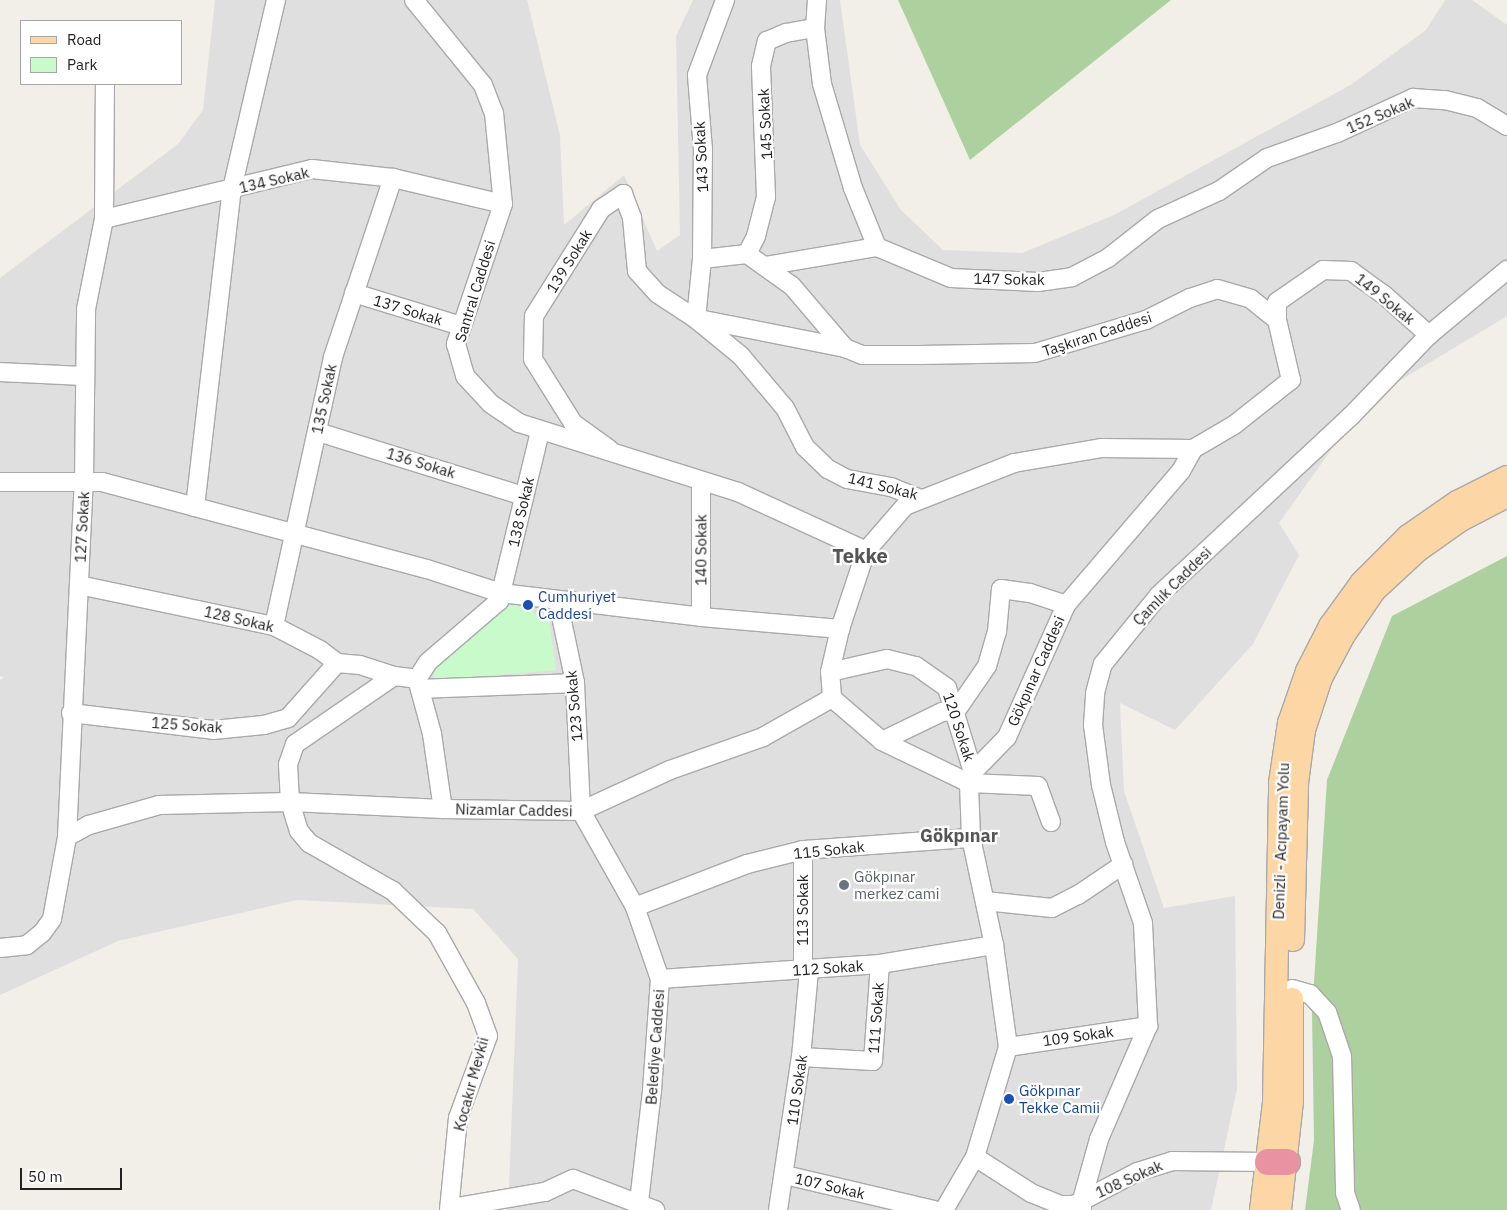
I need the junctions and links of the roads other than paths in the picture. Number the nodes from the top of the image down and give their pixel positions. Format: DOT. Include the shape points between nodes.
graph roads {
  1 [pos="276,0"];
  2 [pos="414,0"];
  3 [pos="725,0"];
  4 [pos="817,0"];
  5 [pos="815,28"];
  6 [pos="104,85"];
  7 [pos="1507,126"];
  8 [pos="1337,133"];
  9 [pos="393,178"];
  10 [pos="232,190"];
  11 [pos="503,204"];
  12 [pos="104,219"];
  13 [pos="877,247"];
  14 [pos="747,254"];
  15 [pos="702,259"];
  16 [pos="765,266"];
  17 [pos="1507,270"];
  18 [pos="354,293"];
  19 [pos="696,319"];
  20 [pos="1277,320"];
  21 [pos="462,326"];
  22 [pos="1429,335"];
  23 [pos="845,348"];
  24 [pos="0,372"];
  25 [pos="85,376"];
  26 [pos="540,431"];
  27 [pos="318,432"];
  28 [pos="1193,449"];
  29 [pos="622,458"];
  30 [pos="1507,477"];
  31 [pos="84,481"];
  32 [pos="0,482"];
  33 [pos="701,483"];
  34 [pos="524,496"];
  35 [pos="1507,496"];
  36 [pos="920,499"];
  37 [pos="195,507"];
  38 [pos="293,534"];
  39 [pos="866,551"];
  40 [pos="78,585"];
  41 [pos="501,593"];
  42 [pos="558,602"];
  43 [pos="1066,605"];
  44 [pos="701,617"];
  45 [pos="274,626"];
  46 [pos="840,629"];
  47 [pos="337,663"];
  48 [pos="830,672"];
  49 [pos="394,676"];
  50 [pos="575,683"];
  51 [pos="418,684"];
  52 [pos="832,698"];
  53 [pos="956,711"];
  54 [pos="71,713"];
  55 [pos="882,741"];
  56 [pos="971,778"];
  57 [pos="290,802"];
  58 [pos="444,810"];
  59 [pos="581,811"];
  60 [pos="1050,822"];
  61 [pos="67,837"];
  62 [pos="971,838"];
  63 [pos="803,850"];
  64 [pos="1124,864"];
  65 [pos="985,901"];
  66 [pos="635,907"];
  67 [pos="994,945"];
  68 [pos="0,948"];
  69 [pos="880,964"];
  70 [pos="806,970"];
  71 [pos="660,979"];
  72 [pos="1292,989"];
  73 [pos="1148,1026"];
  74 [pos="1008,1047"];
  75 [pos="802,1057"];
  76 [pos="975,1157"];
  77 [pos="1278,1162"];
  78 [pos="785,1175"];
  79 [pos="1082,1205"];
  80 [pos="644,1208"];
  81 [pos="450,1209"];
  82 [pos="778,1210"];
  83 [pos="934,1210"];
  84 [pos="944,1210"];
  85 [pos="1262,1210"];
  86 [pos="1280,1210"];
  87 [pos="1351,1210"];
  1 -- 10 [label="street"];
  2 -- 11 [label="street, Santral Caddesi" via="483,85 494,114"];
  3 -- 15 [label="street, 143 Sokak" via="697,75 703,150"];
  4 -- 5 [label="street"];
  5 -- 13 [label="street" via="822,84 853,188"];
  5 -- 14 [label="street, 145 Sokak" via="786,33 767,41 761,66 766,197 756,236"];
  6 -- 12 [label="street, 127 Sokak"];
  7 -- 8 [label="street, 152 Sokak" via="1477,108 1445,100 1413,98"];
  8 -- 13 [label="street, 147 Sokak" via="1267,158 1219,191 1158,219 1108,258 1072,277 1038,282 951,278"];
  9 -- 10 [label="street, 134 Sokak" via="312,170"];
  9 -- 11 [label="street, 134 Sokak"];
  9 -- 18 [label="street, 135 Sokak"];
  10 -- 12 [label="street, 134 Sokak"];
  10 -- 37 [label="street"];
  11 -- 21 [label="street, Santral Caddesi"];
  12 -- 25 [label="street, 127 Sokak" via="86,309"];
  13 -- 16 [label="street"];
  14 -- 15 [label="street"];
  14 -- 16 [label="street"];
  15 -- 19 [label="street, 143 Sokak"];
  16 -- 23 [label="street" via="792,286"];
  17 -- 22 [label="street, Çamlık Caddesi"];
  18 -- 21 [label="street, 137 Sokak"];
  18 -- 27 [label="street, 135 Sokak" via="333,357"];
  19 -- 23 [label="street, Taşkıran Caddesi"];
  19 -- 29 [label="street, 139 Sokak" via="658,294 637,271 632,218 623,194 601,208 534,316 533,359 573,423"];
  19 -- 36 [label="street, 141 Sokak" via="741,356 785,408 805,447 828,468 847,479 890,487"];
  20 -- 22 [label="street, 149 Sokak" via="1277,302 1323,270 1351,271 1383,294"];
  20 -- 23 [label="street, Taşkıran Caddesi" via="1251,299 1216,289 1146,320 1035,353 862,355"];
  20 -- 28 [label="street" via="1291,380 1234,425"];
  21 -- 26 [label="street, Santral Caddesi" via="456,344 465,376 490,404 518,423"];
  22 -- 64 [label="street, Çamlık Caddesi" via="1344,423 1159,595 1103,664 1095,693 1093,725 1101,785"];
  24 -- 25 [label="street"];
  25 -- 31 [label="street, 127 Sokak"];
  26 -- 29 [label="street, Santral Caddesi"];
  26 -- 34 [label="street, 138 Sokak"];
  27 -- 34 [label="street, 136 Sokak"];
  27 -- 38 [label="street, 135 Sokak"];
  28 -- 36 [label="street, 141 Sokak" via="1101,448 1014,463"];
  28 -- 43 [label="street, Gökpınar Caddesi" via="1181,471"];
  29 -- 33 [label="street, Santral Caddesi"];
  30 -- 77 [label="main road, Denizli - Acıpayam Yolu" via="1457,502 1408,536 1362,582 1330,626 1307,671 1289,723 1280,783 1274,1103"];
  31 -- 32 [label="street"];
  31 -- 37 [label="street" via="102,482"];
  31 -- 40 [label="street, 127 Sokak"];
  33 -- 39 [label="street, Santral Caddesi" via="738,492"];
  33 -- 44 [label="street, 140 Sokak"];
  34 -- 41 [label="street, 138 Sokak"];
  35 -- 72 [label="main road, Denizli - Acıpayam Yolu" via="1461,520 1424,545 1374,591 1344,634 1321,678 1304,730 1297,784"];
  36 -- 39 [label="street" via="904,506"];
  37 -- 38 [label="street"];
  38 -- 41 [label="street" via="427,569"];
  38 -- 45 [label="street, 135 Sokak"];
  39 -- 46 [label="street"];
  40 -- 45 [label="street, 128 Sokak"];
  40 -- 54 [label="street, 127 Sokak"];
  41 -- 42 [label="street"];
  41 -- 51 [label="street" via="499,601 428,662"];
  42 -- 44 [label="street"];
  42 -- 50 [label="street, 123 Sokak"];
  43 -- 53 [label="street" via="1030,593 1001,589 997,632 987,666"];
  43 -- 56 [label="street, Gökpınar Caddesi" via="1007,737"];
  44 -- 46 [label="street"];
  45 -- 47 [label="street, 128 Sokak" via="320,650"];
  46 -- 48 [label="street"];
  47 -- 49 [label="street" via="360,665"];
  47 -- 54 [label="street, 125 Sokak" via="288,718 264,725 213,730"];
  48 -- 52 [label="street"];
  48 -- 53 [label="street, 120 Sokak" via="887,659 916,666 947,688"];
  49 -- 51 [label="street"];
  49 -- 57 [label="street, Kocakır Mevkii" via="295,744 288,764"];
  50 -- 51 [label="street"];
  50 -- 59 [label="street, 123 Sokak"];
  51 -- 58 [label="street" via="432,734"];
  52 -- 55 [label="street"];
  52 -- 59 [label="street, Nizamlar Caddesi" via="763,737 670,770"];
  53 -- 55 [label="street" via="942,712"];
  53 -- 56 [label="street, 120 Sokak"];
  54 -- 61 [label="street, 127 Sokak"];
  55 -- 56 [label="street"];
  56 -- 60 [label="street" via="1038,786"];
  56 -- 62 [label="street"];
  57 -- 58 [label="street, Nizamlar Caddesi"];
  57 -- 61 [label="street, Nizamlar Caddesi" via="159,805 90,824"];
  57 -- 81 [label="street, Kocakır Mevkii" via="299,831 309,843 393,891 437,933 476,1003 488,1036 458,1118"];
  58 -- 59 [label="street, Nizamlar Caddesi"];
  59 -- 66 [label="street, Belediye Caddesi"];
  61 -- 68 [label="street, 127 Sokak" via="52,919 27,945"];
  62 -- 63 [label="street, 115 Sokak"];
  62 -- 65 [label="street"];
  63 -- 66 [label="street, 115 Sokak" via="747,864"];
  63 -- 70 [label="street, 113 Sokak"];
  64 -- 65 [label="street" via="1078,896 1052,908"];
  64 -- 73 [label="street, Çamlık Caddesi" via="1143,924"];
  65 -- 67 [label="street"];
  66 -- 71 [label="street, Belediye Caddesi"];
  67 -- 69 [label="street, 112 Sokak"];
  67 -- 74 [label="street"];
  69 -- 70 [label="street, 112 Sokak"];
  69 -- 75 [label="street, 111 Sokak" via="872,1062"];
  70 -- 71 [label="street, 112 Sokak"];
  70 -- 75 [label="street, 110 Sokak"];
  71 -- 80 [label="street, Belediye Caddesi"];
  72 -- 77 [label="main road, Denizli - Acıpayam Yolu" via="1292,1102"];
  72 -- 87 [label="street" via="1310,994 1328,1012 1342,1056 1345,1193"];
  73 -- 74 [label="street, 109 Sokak"];
  73 -- 79 [label="street, Çamlık Caddesi" via="1099,1139"];
  74 -- 76 [label="street"];
  75 -- 78 [label="street, 110 Sokak"];
  76 -- 79 [label="street, 108 Sokak" via="1032,1193 1061,1205"];
  76 -- 84 [label="street"];
  77 -- 79 [label="street, 108 Sokak" via="1172,1161 1137,1172"];
  77 -- 85 [label="main road, Denizli - Acıpayam Yolu"];
  77 -- 86 [label="main road, Denizli - Acıpayam Yolu"];
  78 -- 82 [label="street, 110 Sokak"];
  78 -- 83 [label="street, 107 Sokak"];
  80 -- 81 [label="street" via="573,1179 545,1192"];
}
